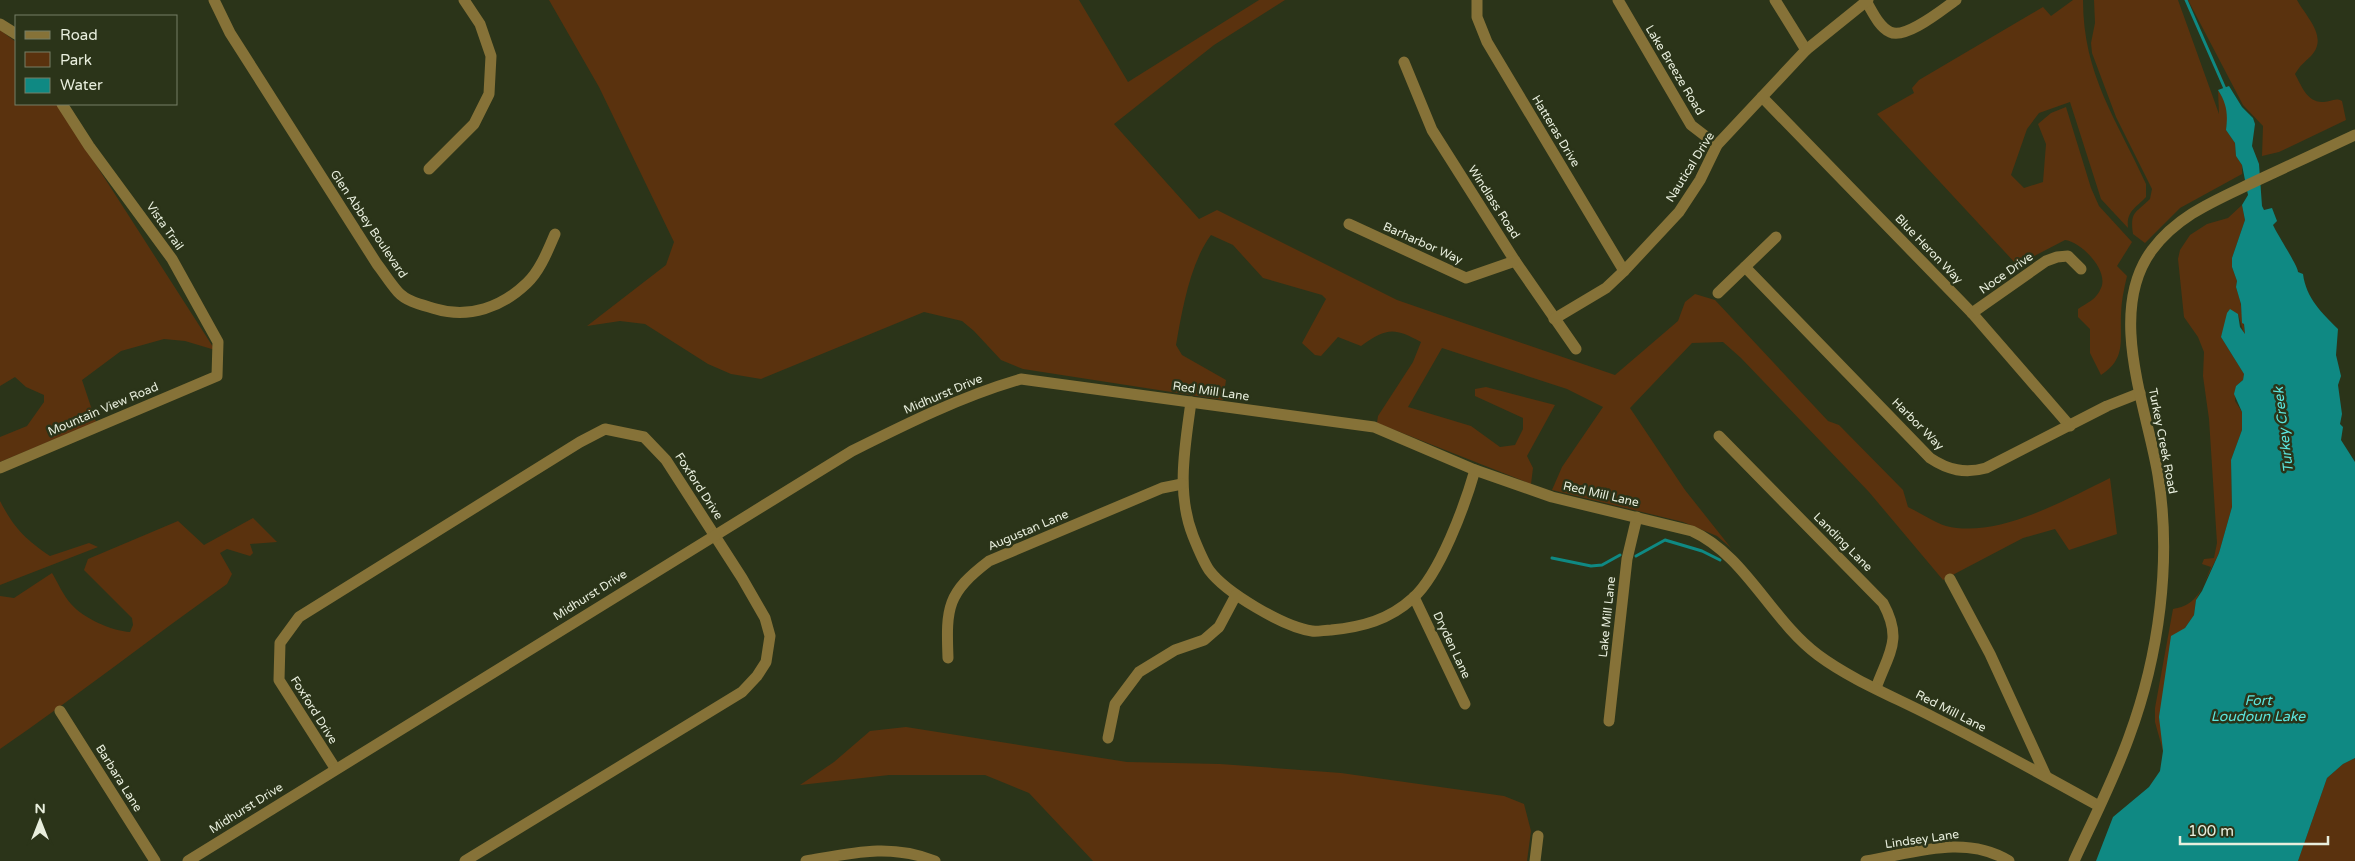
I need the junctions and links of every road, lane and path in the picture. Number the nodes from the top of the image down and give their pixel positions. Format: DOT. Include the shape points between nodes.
graph roads {
  1 [pos="214,0"];
  2 [pos="464,0"];
  3 [pos="1477,0"];
  4 [pos="1618,0"];
  5 [pos="1775,0"];
  6 [pos="1956,0"];
  7 [pos="1867,1"];
  8 [pos="0,24"];
  9 [pos="15,33"];
  10 [pos="1806,50"];
  11 [pos="1404,62"];
  12 [pos="1762,97"];
  13 [pos="63,105"];
  14 [pos="2355,135"];
  15 [pos="1717,145"];
  16 [pos="429,169"];
  17 [pos="1349,224"];
  18 [pos="555,234"];
  19 [pos="1776,237"];
  20 [pos="1516,261"];
  21 [pos="1745,268"];
  22 [pos="2081,269"];
  23 [pos="1624,271"];
  24 [pos="1718,294"];
  25 [pos="1972,313"];
  26 [pos="1554,319"];
  27 [pos="1576,349"];
  28 [pos="217,376"];
  29 [pos="1021,379"];
  30 [pos="2140,393"];
  31 [pos="1191,402"];
  32 [pos="2070,426"];
  33 [pos="1719,436"];
  34 [pos="0,468"];
  35 [pos="1475,470"];
  36 [pos="1182,484"];
  37 [pos="1637,517"];
  38 [pos="713,535"];
  39 [pos="1950,579"];
  40 [pos="1236,595"];
  41 [pos="1414,597"];
  42 [pos="948,658"];
  43 [pos="1876,688"];
  44 [pos="1465,704"];
  45 [pos="60,711"];
  46 [pos="1609,720"];
  47 [pos="1108,738"];
  48 [pos="335,768"];
  49 [pos="2046,776"];
  50 [pos="2099,806"];
  51 [pos="1538,836"];
  52 [pos="155,861"];
  53 [pos="188,861"];
  54 [pos="465,861"];
  55 [pos="806,861"];
  56 [pos="935,861"];
  57 [pos="1536,861"];
  58 [pos="1866,861"];
  59 [pos="2009,861"];
  60 [pos="2074,861"];
  1 -- 18 [label="street, Glen Abbey Boulevard" via="230,33 377,264 398,292 411,301 448,313 475,312 502,303 528,282"];
  2 -- 16 [label="street" via="480,24 491,56 489,94 474,124"];
  3 -- 23 [label="street, Hatteras Drive" via="1477,17 1487,42"];
  4 -- 15 [label="street, Lake Breeze Road" via="1691,125"];
  5 -- 10 [label="street"];
  6 -- 7 [label="street" via="1909,31 1898,34 1883,26"];
  7 -- 10 [label="street, Nautical Drive"];
  8 -- 9 [label="street"];
  10 -- 12 [label="street, Nautical Drive"];
  11 -- 20 [label="street, Windlass Road" via="1432,130"];
  12 -- 15 [label="street, Nautical Drive"];
  12 -- 25 [label="street, Blue Heron Way"];
  13 -- 28 [label="street, Vista Trail" via="172,260 218,342"];
  14 -- 30 [label="street, Turkey Creek Road" via="2209,202 2182,219 2151,252 2132,298 2130,324"];
  15 -- 23 [label="street, Nautical Drive" via="1679,212"];
  17 -- 20 [label="street, Barharbor Way" via="1466,278"];
  19 -- 21 [label="street"];
  20 -- 26 [label="street, Windlass Road"];
  21 -- 24 [label="street"];
  21 -- 32 [label="street, Harbor Way" via="1930,458 1943,466 1968,472 1986,468"];
  22 -- 25 [label="street, Noce Drive" via="2068,256 2056,257"];
  23 -- 26 [label="street, Nautical Drive" via="1606,288"];
  25 -- 32 [label="street, Blue Heron Way"];
  26 -- 27 [label="street, Windlass Road"];
  28 -- 34 [label="street, Mountain View Road"];
  29 -- 31 [label="street, Red Mill Lane"];
  29 -- 38 [label="street, Midhurst Drive" via="915,420 852,451"];
  30 -- 32 [label="street, Harbor Way"];
  30 -- 50 [label="street, Turkey Creek Road" via="2158,477 2162,514 2160,601 2140,706"];
  31 -- 35 [label="street, Red Mill Lane" via="1374,427"];
  31 -- 36 [label="street"];
  33 -- 43 [label="street, Landing Lane" via="1883,603 1892,620 1895,638"];
  35 -- 37 [label="street, Red Mill Lane" via="1552,497"];
  35 -- 41 [label="street" via="1469,492 1437,565"];
  36 -- 40 [label="street" via="1192,535 1210,570"];
  36 -- 42 [label="street, Augustan Lane" via="1162,488 982,567 966,579 953,598 947,625"];
  37 -- 43 [label="street, Red Mill Lane" via="1707,538 1726,552 1785,626 1826,660"];
  37 -- 46 [label="street, Lake Mill Lane" via="1627,559"];
  38 -- 48 [label="street, Midhurst Drive"];
  38 -- 48 [label="street, Foxford Drive" via="666,460 644,436 604,429 580,442 299,616 280,642 279,680"];
  38 -- 54 [label="street, Foxford Drive" via="765,618 770,649 757,676 742,692"];
  39 -- 49 [label="street" via="1990,654"];
  40 -- 41 [label="street" via="1274,618 1312,631 1359,627 1391,615"];
  40 -- 47 [label="street" via="1219,627 1204,640 1175,650 1139,672 1115,704"];
  41 -- 44 [label="street, Dryden Lane"];
  43 -- 49 [label="street, Red Mill Lane"];
  45 -- 52 [label="street, Barbara Lane"];
  48 -- 53 [label="street, Midhurst Drive"];
  49 -- 50 [label="street, Red Mill Lane"];
  50 -- 60 [label="street, Turkey Creek Road"];
  51 -- 57 [label="street"];
  55 -- 56 [label="street" via="864,851 893,850"];
  58 -- 59 [label="street, Lindsey Lane" via="1960,845 1983,848"];
}
